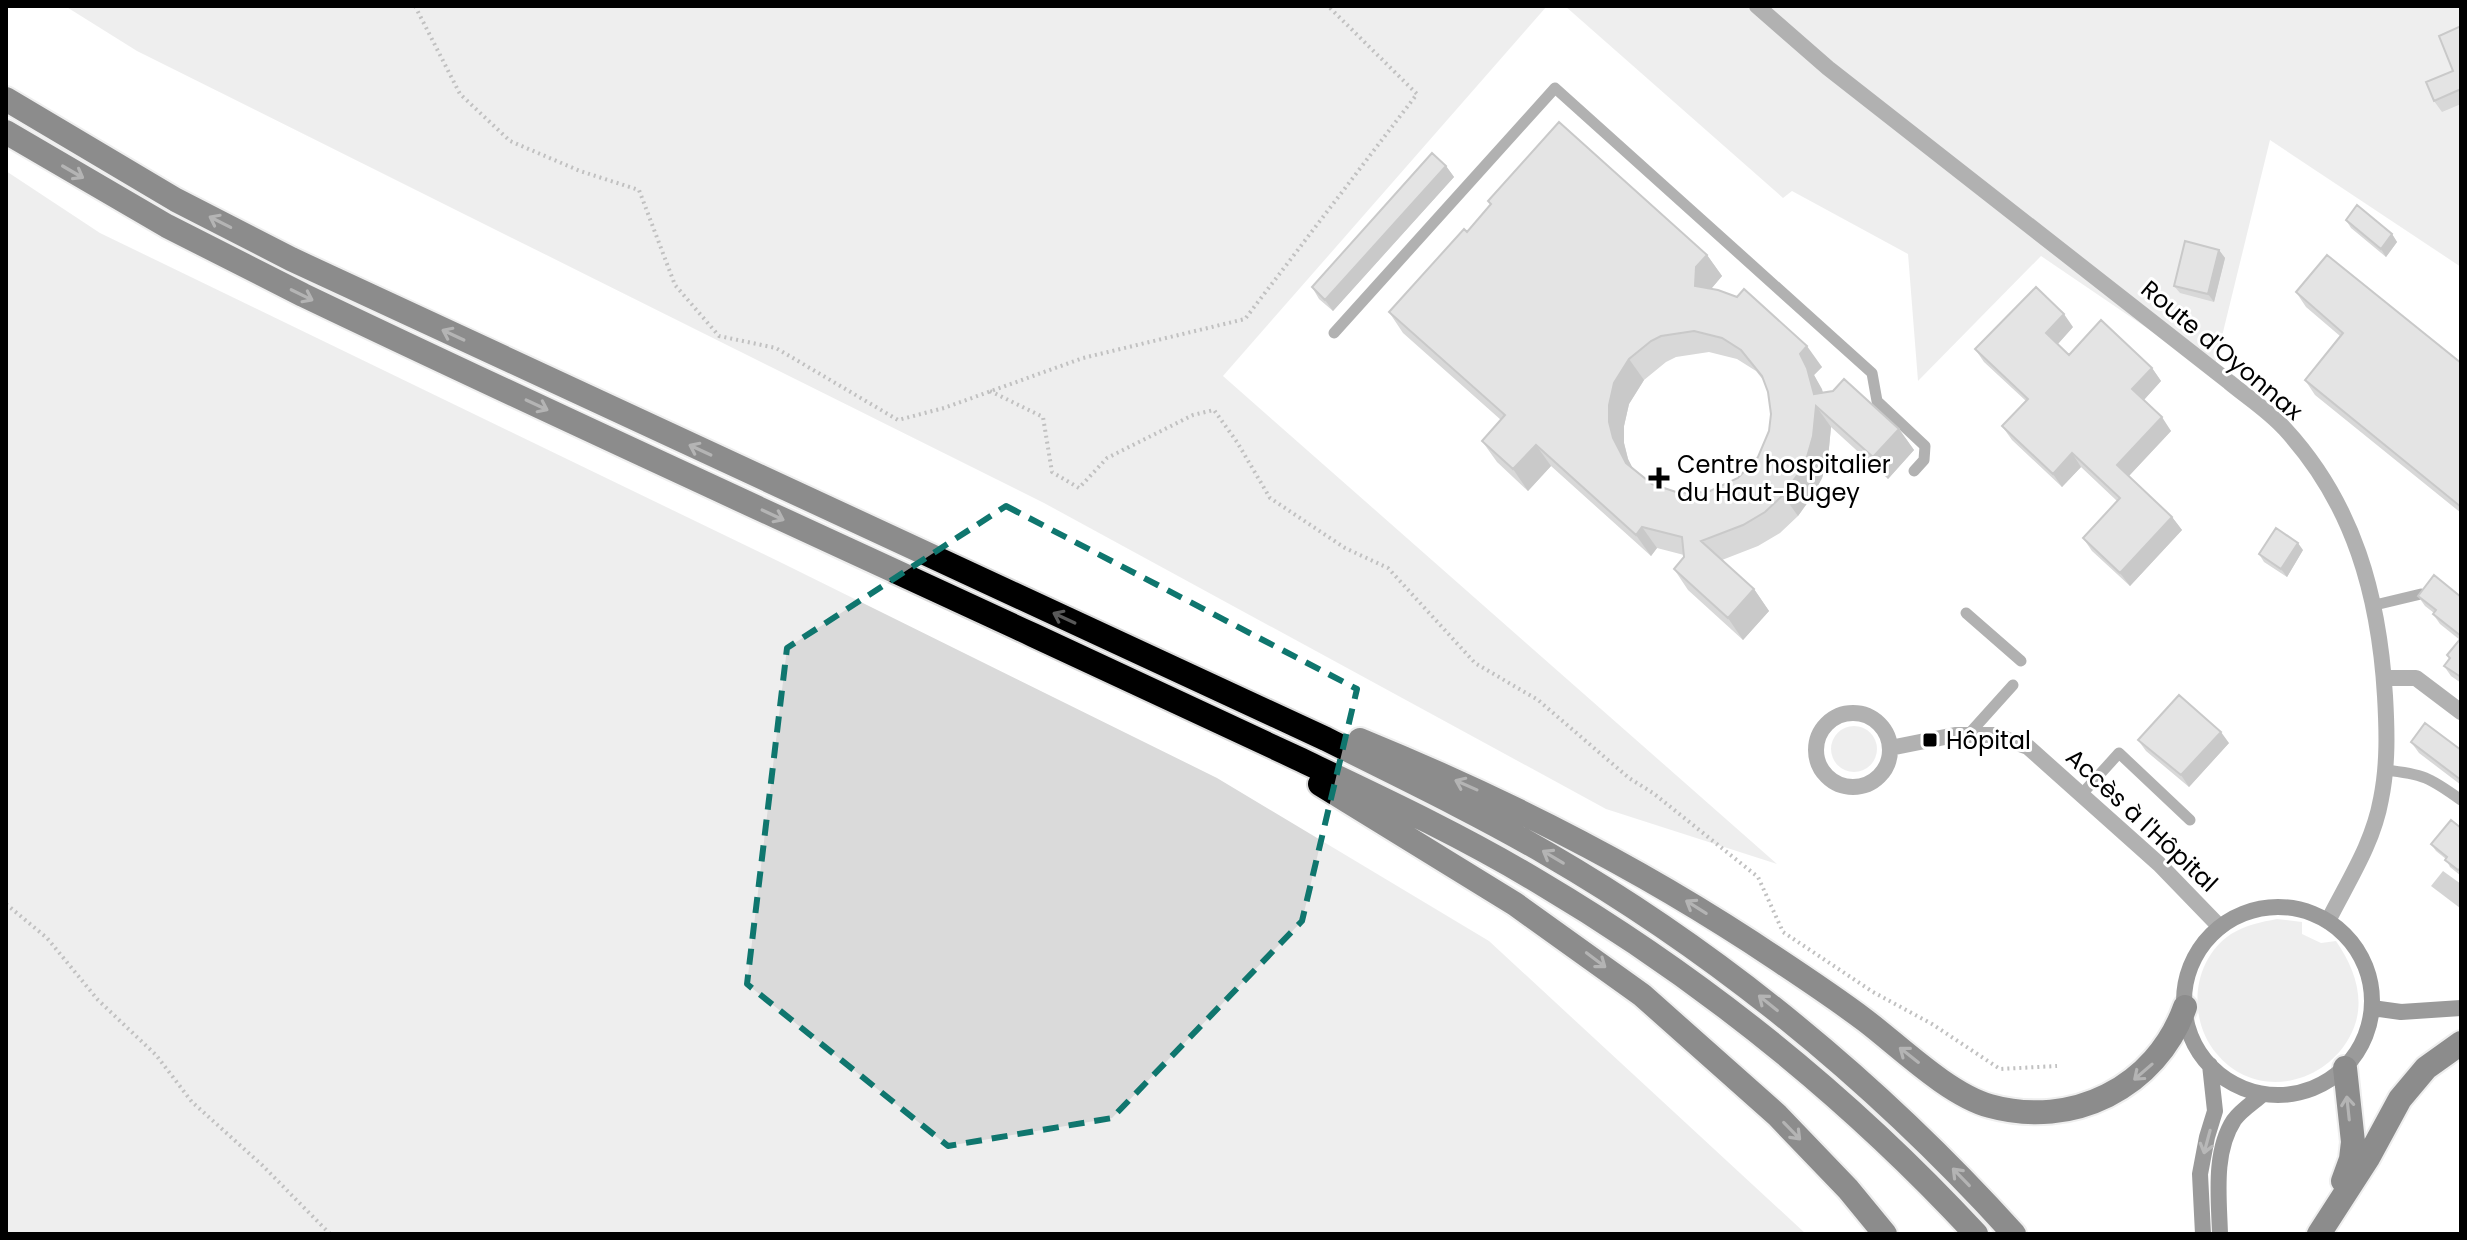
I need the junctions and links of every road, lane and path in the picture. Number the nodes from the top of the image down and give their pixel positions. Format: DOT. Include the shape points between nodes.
graph roads {
  1 [pos="415,6"];
  2 [pos="1328,6"];
  3 [pos="1757,6"];
  4 [pos="6,99"];
  5 [pos="6,132"];
  6 [pos="1334,333"];
  7 [pos="989,390"];
  8 [pos="1914,471"];
  9 [pos="2421,594"];
  10 [pos="2375,605"];
  11 [pos="1966,613"];
  12 [pos="1134,650"];
  13 [pos="2021,661"];
  14 [pos="2384,678"];
  15 [pos="2013,685"];
  16 [pos="1197,711"];
  17 [pos="2461,712"];
  18 [pos="1968,735"];
  19 [pos="1890,748"];
  20 [pos="2385,770"];
  21 [pos="2081,795"];
  22 [pos="2461,800"];
  23 [pos="2190,820"];
  24 [pos="6,904"];
  25 [pos="2328,921"];
  26 [pos="2220,927"];
  27 [pos="2185,1007"];
  28 [pos="2372,1008"];
  29 [pos="2461,1008"];
  30 [pos="2461,1043"];
  31 [pos="2210,1065"];
  32 [pos="2057,1066"];
  33 [pos="2345,1068"];
  34 [pos="2263,1094"];
  35 [pos="330,1234"];
  36 [pos="1885,1234"];
  37 [pos="1976,1234"];
  38 [pos="2014,1234"];
  39 [pos="2203,1234"];
  40 [pos="2220,1234"];
  41 [pos="2319,1234"];
  1 -- 7 [label="path" via="460,94 510,141 639,190 675,285 719,336 776,348 898,420"];
  2 -- 7 [label="path" via="1417,94 1245,319 1083,358"];
  3 -- 10 [label="street, Route d'Oyonnax" via="1828,68 2284,427 2317,470 2350,531"];
  12 -- 4 [label="highway, one-way" via="291,259 176,200"];
  5 -- 16 [label="highway, one-way" via="167,226 303,295"];
  6 -- 8 [label="lane" via="1555,88 1872,373 1877,401 1925,446 1924,460"];
  7 -- 32 [label="path" via="1043,417 1052,472 1079,488 1107,458 1193,415 1214,410 1270,498 1345,548 1388,568 1475,663 1538,700 1758,877 1783,932 2000,1069"];
  9 -- 10 [label="lane"];
  10 -- 14 [label="street, Route d'Oyonnax"];
  11 -- 13 [label="lane"];
  27 -- 12 [label="highway, one-way" via="2156,1060 2108,1096 2038,1113 1987,1105 1950,1086 1864,1019 1747,940 1568,834 1398,755"];
  38 -- 12 [label="highway, one-way" via="1926,1142 1822,1046 1632,907 1455,803"];
  14 -- 17 [label="street" via="2416,678"];
  14 -- 20 [label="street, Route d'Oyonnax"];
  15 -- 18 [label="lane"];
  16 -- 36 [label="highway, one-way" via="1437,854 1642,995 1777,1115"];
  16 -- 37 [label="highway" via="1454,835 1639,945 1801,1066"];
  18 -- 19 [label="street, Accès à l'Hôpital"];
  18 -- 21 [label="street, Accès à l'Hôpital" via="1994,735 2028,747"];
  19 -- 19 [label="street" via="1876,721 1856,712 1825,725 1816,751 1830,778 1852,787 1875,780"];
  20 -- 22 [label="lane" via="2429,778"];
  20 -- 25 [label="street, Route d'Oyonnax" via="2371,836"];
  21 -- 23 [label="lane" via="2119,753"];
  21 -- 26 [label="street, Accès à l'Hôpital"];
  24 -- 35 [label="path" via="47,938 98,1000 156,1055 192,1102"];
  25 -- 26 [label="main road" via="2302,910 2273,907 2245,913"];
  25 -- 28 [label="main road" via="2362,958 2371,982"];
  26 -- 27 [label="main road" via="2188,969"];
  27 -- 31 [label="main road" via="2192,1039"];
  28 -- 29 [label="main road"];
  28 -- 33 [label="main road" via="2368,1031"];
  30 -- 41 [label="highway" via="2426,1068 2400,1099"];
  31 -- 34 [label="main road" via="2228,1081"];
  31 -- 39 [label="main road, one-way" via="2215,1111 2200,1174"];
  33 -- 34 [label="main road" via="2319,1086 2292,1094"];
  41 -- 33 [label="highway, one-way" via="2351,1159"];
  34 -- 40 [label="main road" via="2234,1119 2226,1139 2218,1189"];
}
